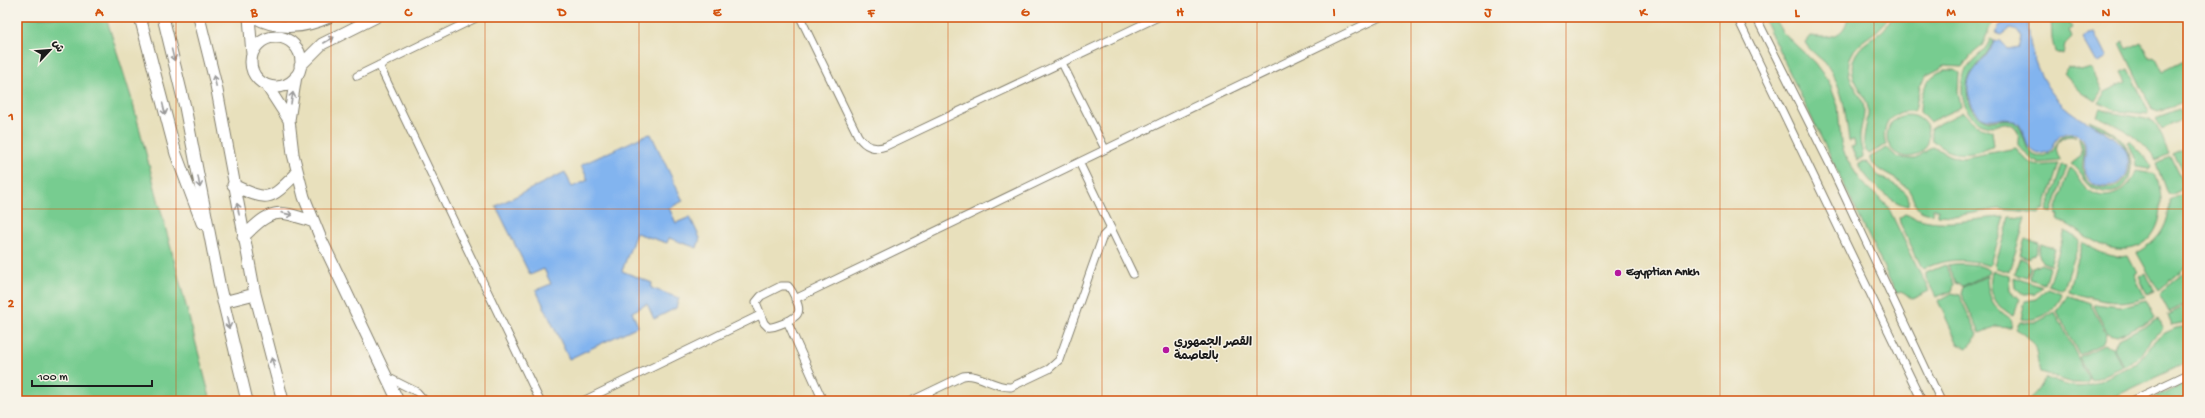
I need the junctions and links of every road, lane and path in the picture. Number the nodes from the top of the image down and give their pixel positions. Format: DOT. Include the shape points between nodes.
graph roads {
  1 [pos="140,17"];
  2 [pos="163,17"];
  3 [pos="199,17"];
  4 [pos="249,17"];
  5 [pos="254,17"];
  6 [pos="329,17"];
  7 [pos="376,17"];
  8 [pos="478,17"];
  9 [pos="800,17"];
  10 [pos="1158,17"];
  11 [pos="1380,17"];
  12 [pos="1737,17"];
  13 [pos="1756,17"];
  14 [pos="282,26"];
  15 [pos="280,38"];
  16 [pos="252,54"];
  17 [pos="1062,63"];
  18 [pos="379,65"];
  19 [pos="298,71"];
  20 [pos="357,76"];
  21 [pos="267,86"];
  22 [pos="289,120"];
  23 [pos="1106,149"];
  24 [pos="1079,162"];
  25 [pos="297,173"];
  26 [pos="233,185"];
  27 [pos="314,222"];
  28 [pos="1111,228"];
  29 [pos="209,237"];
  30 [pos="243,237"];
  31 [pos="1133,274"];
  32 [pos="255,294"];
  33 [pos="796,299"];
  34 [pos="223,302"];
  35 [pos="760,315"];
  36 [pos="787,321"];
  37 [pos="2188,374"];
  38 [pos="386,376"];
  39 [pos="247,401"];
  40 [pos="283,401"];
  41 [pos="398,401"];
  42 [pos="425,401"];
  43 [pos="540,401"];
  44 [pos="583,401"];
  45 [pos="823,401"];
  46 [pos="911,401"];
  47 [pos="1922,401"];
  48 [pos="1941,401"];
  49 [pos="2131,401"];
  1 -- 29 [label="street, one-way" via="176,154 190,196"];
  2 -- 29 [label="street, one-way" via="185,107"];
  26 -- 3 [label="street, one-way" via="216,85"];
  4 -- 16 [label="street"];
  5 -- 14 [label="street"];
  6 -- 14 [label="street" via="307,25"];
  19 -- 7 [label="street, one-way" via="306,57 322,44"];
  8 -- 18 [label="street"];
  9 -- 17 [label="street" via="858,136 864,144 873,148 886,146"];
  10 -- 17 [label="street"];
  11 -- 23 [label="street"];
  12 -- 47 [label="street"];
  13 -- 48 [label="street" via="1833,172"];
  14 -- 15 [label="street"];
  15 -- 16 [label="street" via="263,41"];
  15 -- 19 [label="street" via="297,50"];
  16 -- 21 [label="street" via="252,70 258,80"];
  17 -- 23 [label="street"];
  18 -- 20 [label="street"];
  18 -- 43 [label="street"];
  19 -- 21 [label="street" via="283,86"];
  22 -- 19 [label="street, one-way"];
  21 -- 22 [label="street"];
  22 -- 25 [label="street"];
  23 -- 24 [label="street"];
  24 -- 28 [label="street"];
  24 -- 33 [label="street"];
  25 -- 26 [label="street" via="275,194 267,197 258,196"];
  25 -- 27 [label="street"];
  30 -- 26 [label="street, one-way"];
  30 -- 27 [label="street, one-way" via="264,217 273,213 283,213"];
  27 -- 38 [label="street"];
  28 -- 31 [label="street"];
  28 -- 46 [label="street" via="1103,236 1059,360 1053,367 1011,387 963,376"];
  29 -- 34 [label="street"];
  30 -- 32 [label="street"];
  32 -- 34 [label="street"];
  40 -- 32 [label="street, one-way"];
  33 -- 35 [label="street" via="790,288 781,286 759,297 756,305"];
  33 -- 36 [label="street" via="799,313"];
  34 -- 39 [label="street, one-way"];
  35 -- 36 [label="street" via="766,325 771,327"];
  35 -- 44 [label="street"];
  36 -- 45 [label="street"];
  37 -- 49 [label="street"];
  38 -- 41 [label="street"];
  38 -- 42 [label="street" via="417,392"];
}
